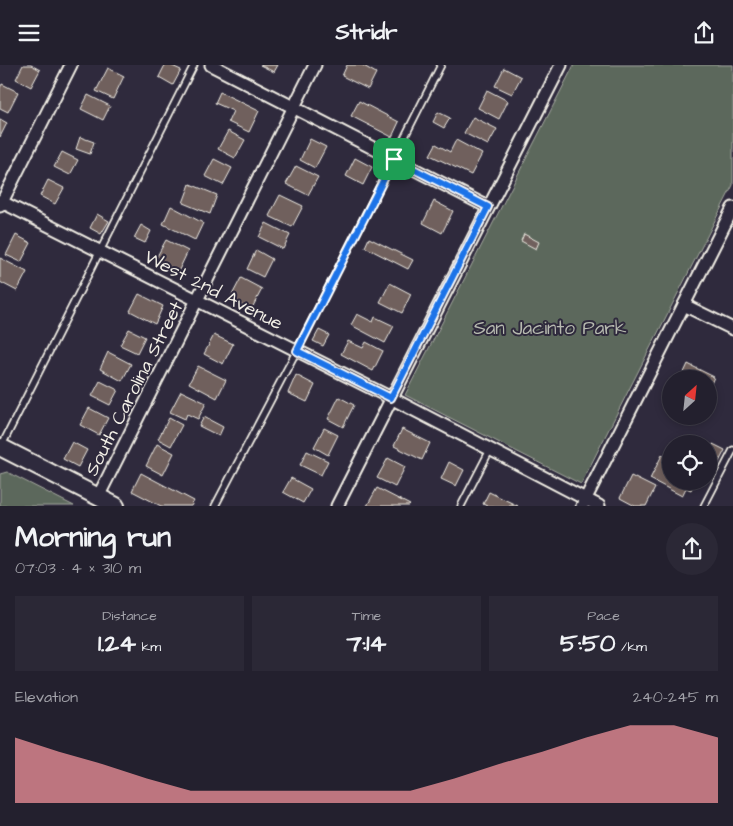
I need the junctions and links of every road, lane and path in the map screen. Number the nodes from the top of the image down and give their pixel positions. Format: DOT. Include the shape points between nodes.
graph roads {
  1 [pos="72,65"];
  2 [pos="194,65"];
  3 [pos="211,65"];
  4 [pos="315,65"];
  5 [pos="441,65"];
  6 [pos="561,65"];
  7 [pos="294,107"];
  8 [pos="394,159"];
  9 [pos="1,203"];
  10 [pos="488,207"];
  11 [pos="733,208"];
  12 [pos="101,252"];
  13 [pos="197,300"];
  14 [pos="684,305"];
  15 [pos="733,329"];
  16 [pos="297,351"];
  17 [pos="391,398"];
  18 [pos="0,449"];
  19 [pos="490,450"];
  20 [pos="733,450"];
  21 [pos="98,497"];
  22 [pos="584,502"];
  23 [pos="116,506"];
  24 [pos="215,506"];
  25 [pos="337,506"];
  26 [pos="461,506"];
  27 [pos="599,506"];
  28 [pos="704,506"];
  1 -- 9 [label="street"];
  2 -- 12 [label="lane"];
  3 -- 7 [label="street"];
  4 -- 7 [label="street, South Carolina Street"];
  5 -- 8 [label="lane"];
  6 -- 10 [label="street"];
  7 -- 8 [label="street"];
  7 -- 13 [label="street, South Carolina Street"];
  8 -- 10 [label="street"];
  8 -- 16 [label="lane"];
  9 -- 12 [label="street, West 2nd Avenue"];
  10 -- 17 [label="street"];
  11 -- 14 [label="street"];
  12 -- 13 [label="street, West 2nd Avenue"];
  12 -- 18 [label="lane"];
  13 -- 16 [label="street, West 2nd Avenue"];
  13 -- 21 [label="street, South Carolina Street"];
  14 -- 15 [label="street"];
  14 -- 22 [label="street"];
  16 -- 17 [label="street, West 2nd Avenue"];
  16 -- 24 [label="lane"];
  17 -- 19 [label="street, West 2nd Avenue"];
  17 -- 25 [label="street"];
  18 -- 21 [label="main road"];
  19 -- 22 [label="street, West 2nd Avenue"];
  19 -- 26 [label="lane"];
  20 -- 28 [label="lane"];
  21 -- 23 [label="main road"];
  22 -- 27 [label="street, West 2nd Avenue"];
}
